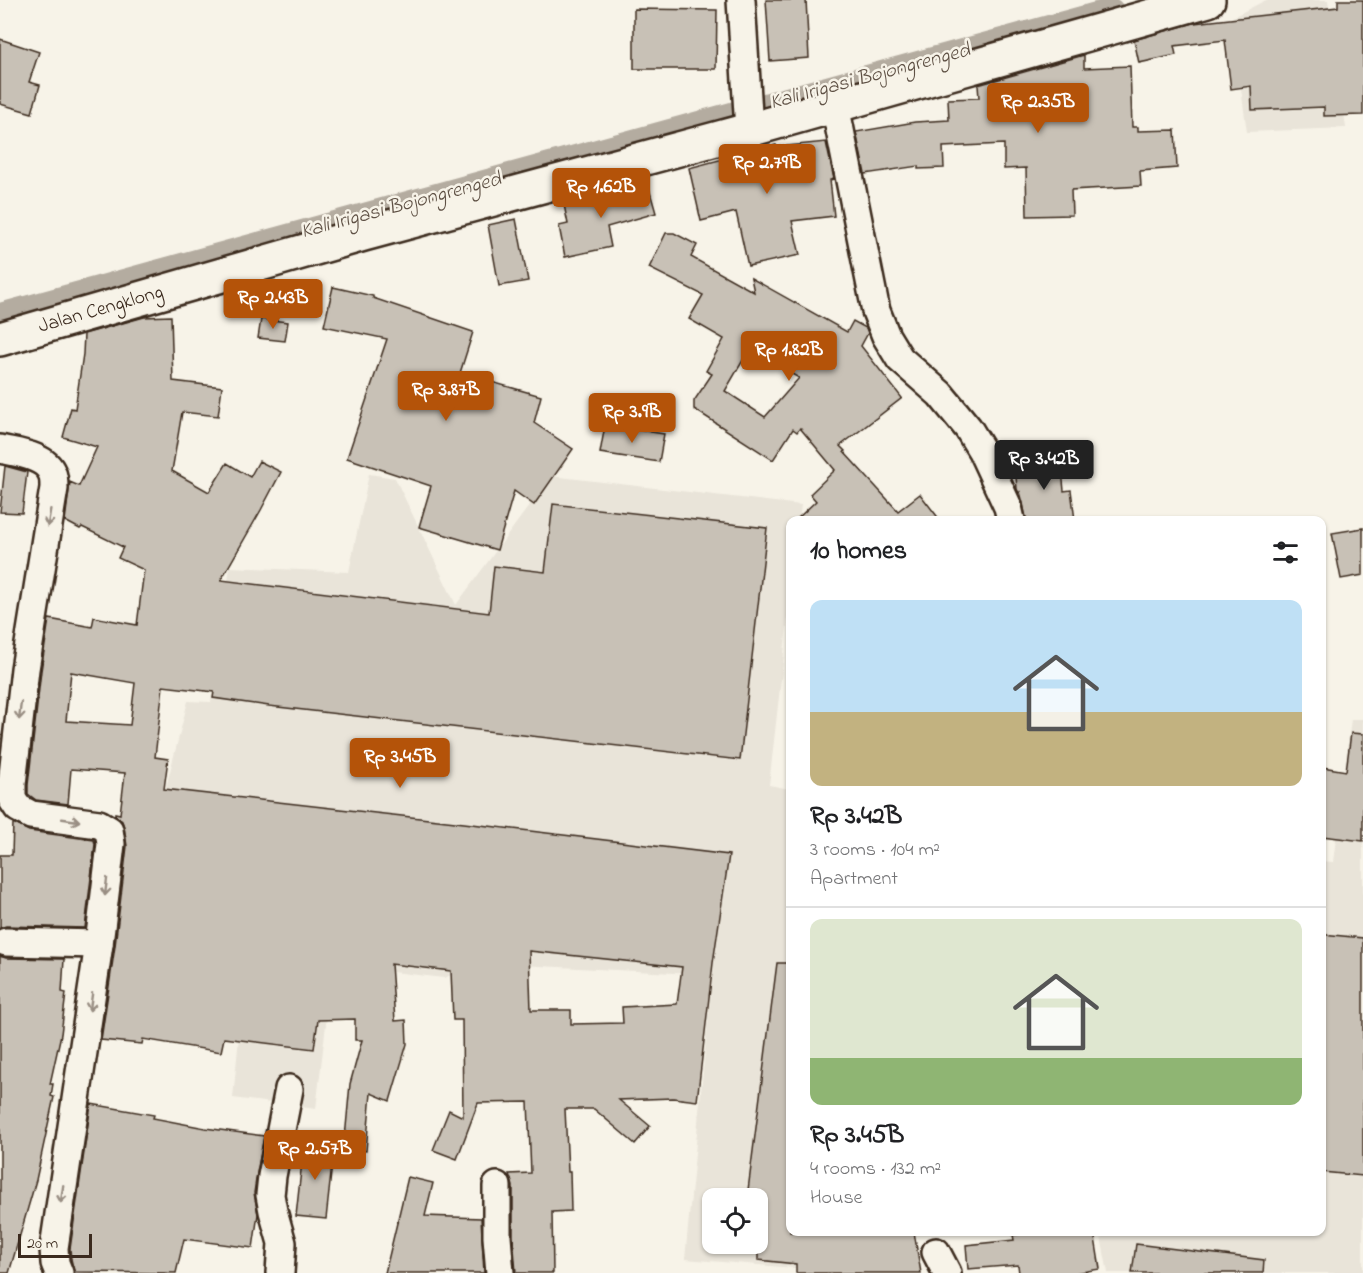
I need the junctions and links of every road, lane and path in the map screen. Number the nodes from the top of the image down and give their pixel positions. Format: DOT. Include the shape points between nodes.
graph roads {
  1 [pos="741,0"];
  2 [pos="1208,0"];
  3 [pos="835,105"];
  4 [pos="748,122"];
  5 [pos="0,339"];
  6 [pos="0,448"];
  7 [pos="1010,516"];
  8 [pos="9,816"];
  9 [pos="6,942"];
  10 [pos="99,944"];
  11 [pos="289,1089"];
  12 [pos="497,1186"];
  13 [pos="59,1273"];
  14 [pos="280,1273"];
  15 [pos="500,1273"];
  1 -- 4 [label="street"];
  2 -- 3 [label="main road, Jalan Cengklong"];
  3 -- 4 [label="main road, Jalan Cengklong"];
  3 -- 7 [label="street" via="879,320 900,359 940,394 968,428"];
  4 -- 5 [label="main road, Jalan Cengklong"];
  6 -- 8 [label="street, one-way" via="45,463 54,481 24,669"];
  8 -- 10 [label="street, one-way" via="99,824 109,830 111,844"];
  9 -- 10 [label="street"];
  10 -- 13 [label="street, one-way" via="54,1248"];
  11 -- 14 [label="street" via="270,1195 282,1243"];
  12 -- 15 [label="street"];
}
